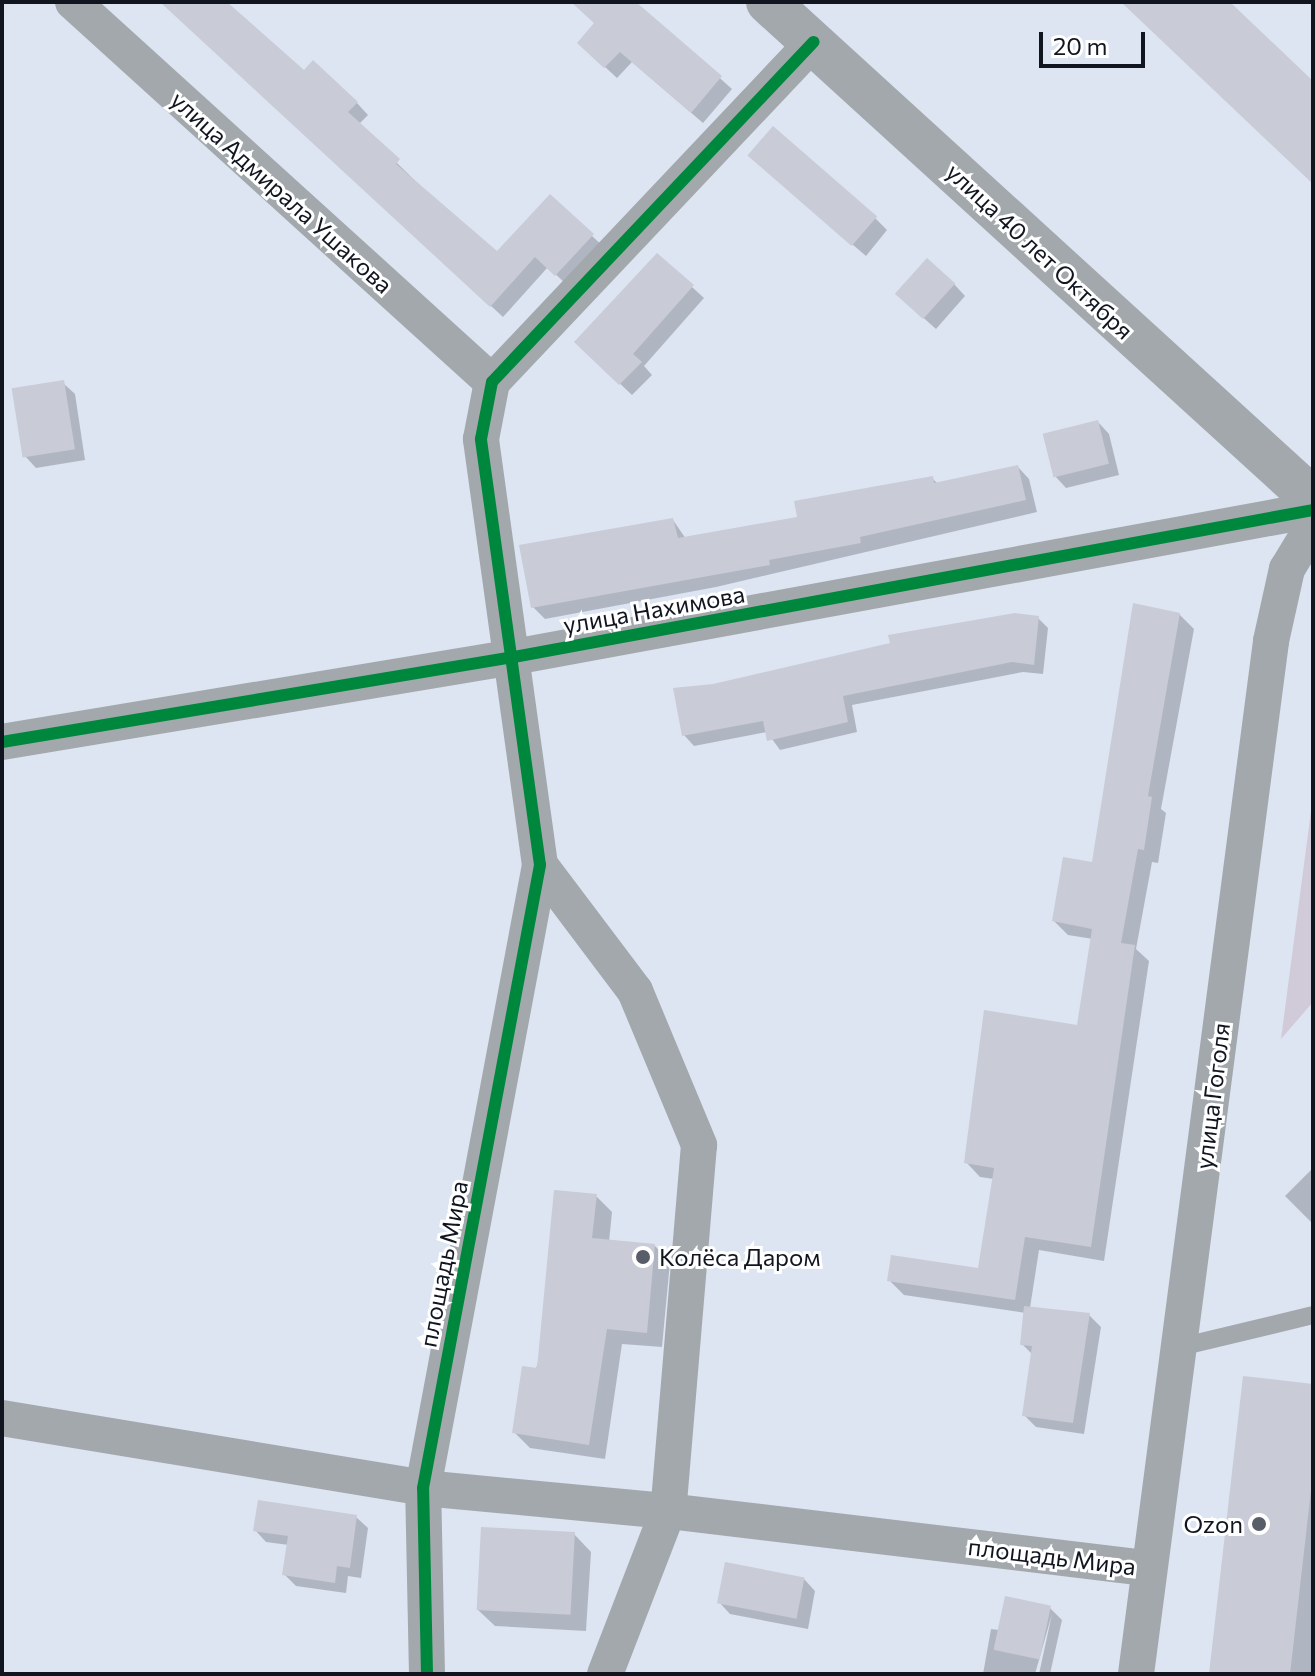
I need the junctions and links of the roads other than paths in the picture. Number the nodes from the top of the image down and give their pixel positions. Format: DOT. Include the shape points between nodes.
graph roads {
  1 [pos="73,2"];
  2 [pos="768,2"];
  3 [pos="813,42"];
  4 [pos="492,382"];
  5 [pos="1313,499"];
  6 [pos="1313,510"];
  7 [pos="1313,526"];
  8 [pos="508,658"];
  9 [pos="2,742"];
  10 [pos="540,865"];
  11 [pos="1313,1315"];
  12 [pos="1180,1347"];
  13 [pos="2,1418"];
  14 [pos="423,1488"];
  15 [pos="668,1511"];
  16 [pos="1149,1568"];
  17 [pos="427,1674"];
  18 [pos="605,1674"];
  19 [pos="1136,1674"];
  1 -- 4 [label="street, улица Адмирала Ушакова"];
  2 -- 3 [label="street, улица 40 лет Октября"];
  3 -- 4 [label="street"];
  3 -- 5 [label="street, улица 40 лет Октября"];
  4 -- 8 [label="street" via="481,439"];
  6 -- 8 [label="street, улица Нахимова"];
  7 -- 12 [label="street, улица Гоголя" via="1287,569 1271,641"];
  8 -- 9 [label="street, улица Нахимова"];
  8 -- 10 [label="street"];
  10 -- 14 [label="street, площадь Мира"];
  10 -- 15 [label="street" via="635,991 699,1145"];
  11 -- 12 [label="lane"];
  12 -- 16 [label="street, улица Гоголя"];
  13 -- 14 [label="street, площадь Мира"];
  14 -- 15 [label="street, площадь Мира"];
  14 -- 17 [label="street, площадь Мира"];
  15 -- 16 [label="street, площадь Мира"];
  15 -- 18 [label="street"];
  16 -- 19 [label="street, улица Гоголя"];
}
